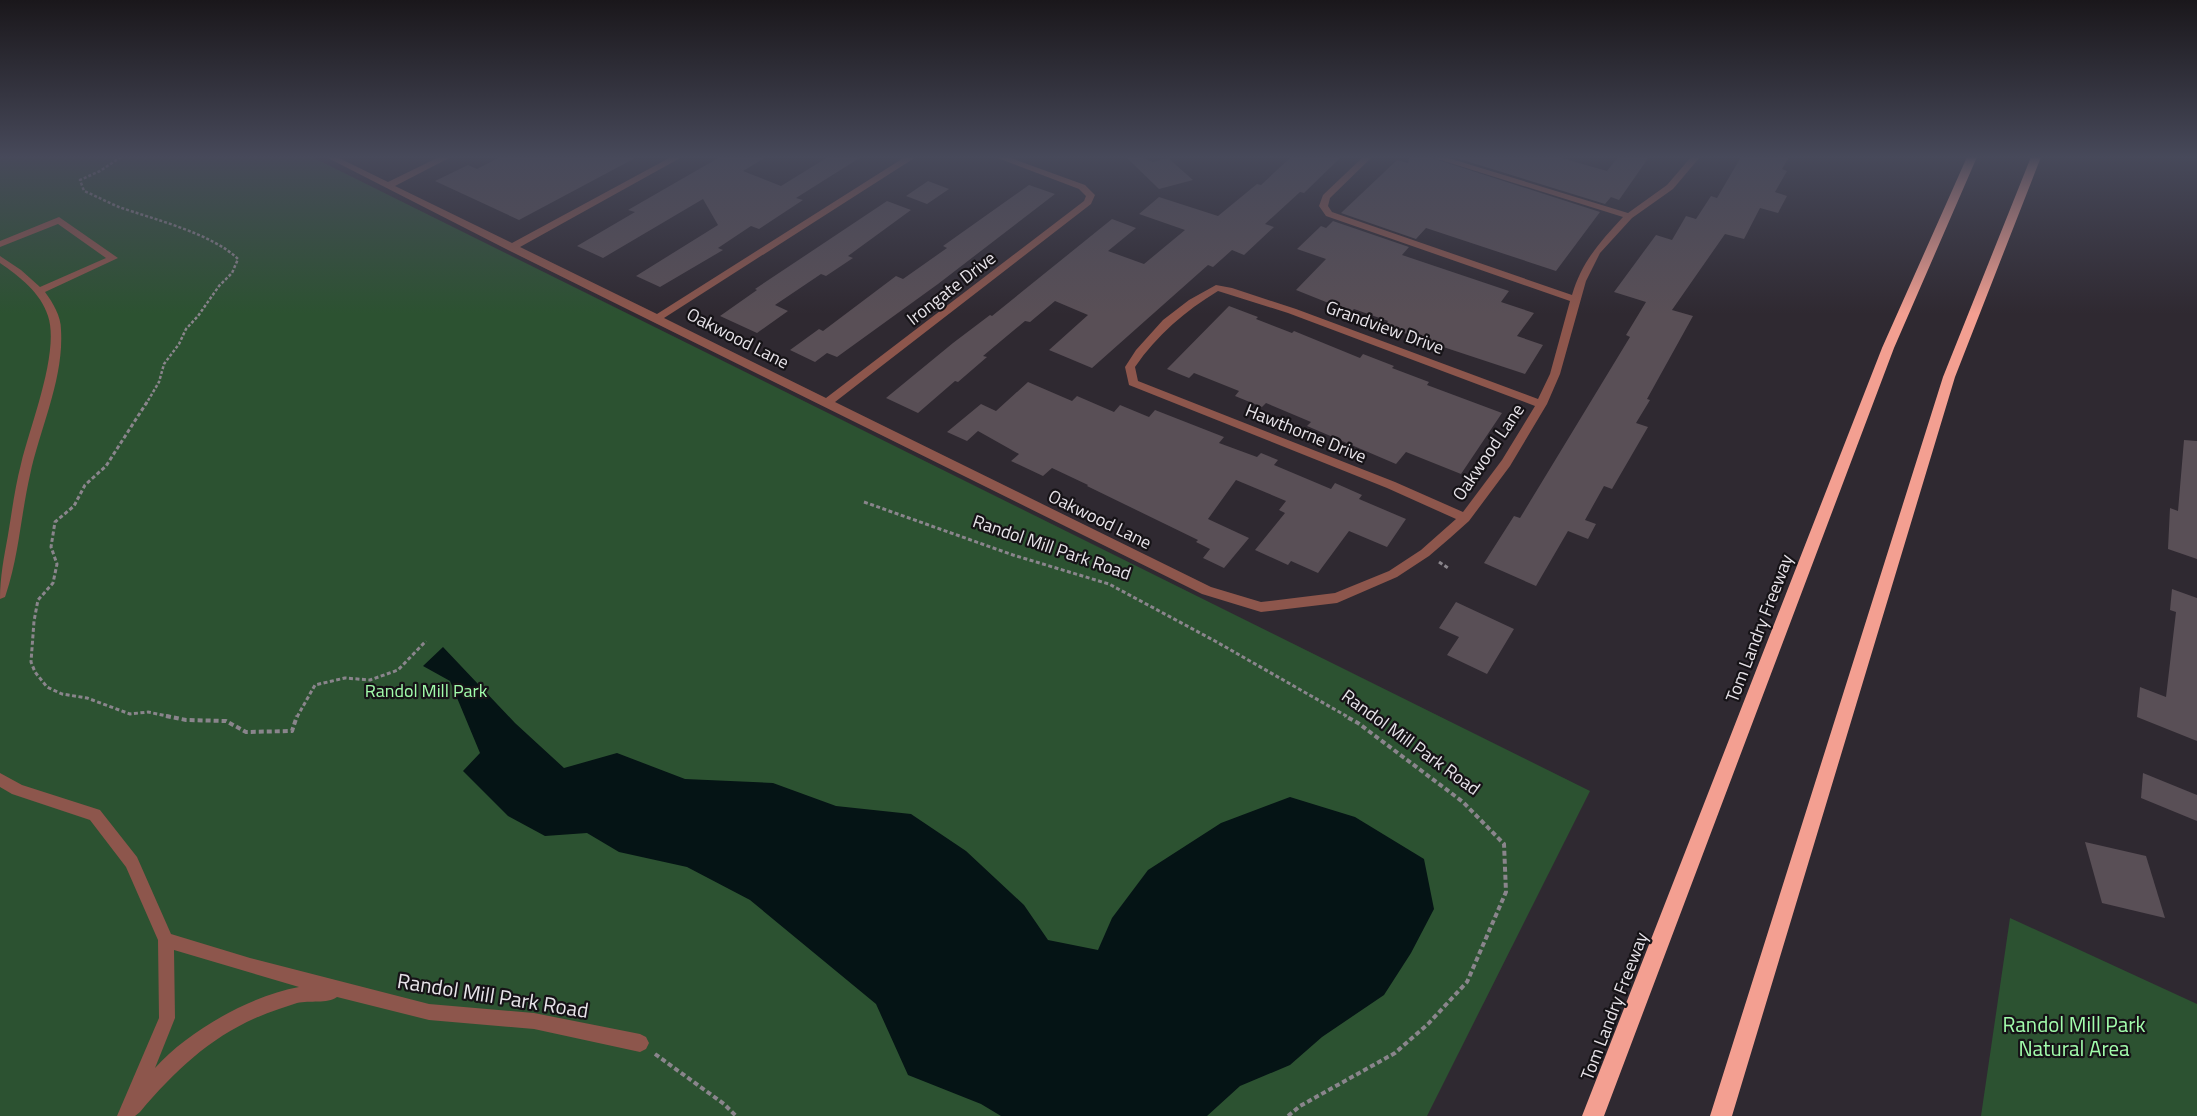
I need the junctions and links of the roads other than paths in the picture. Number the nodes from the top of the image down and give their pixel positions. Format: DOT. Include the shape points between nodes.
graph roads {
  1 [pos="434,209"];
  2 [pos="582,209"];
  3 [pos="830,209"];
  4 [pos="1079,209"];
  5 [pos="1324,209"];
  6 [pos="1607,209"];
  7 [pos="1640,209"];
  8 [pos="1949,209"];
  9 [pos="2015,209"];
  10 [pos="1630,216"];
  11 [pos="0,244"];
  12 [pos="511,248"];
  13 [pos="0,259"];
  14 [pos="1216,288"];
  15 [pos="39,291"];
  16 [pos="1574,299"];
  17 [pos="658,318"];
  18 [pos="828,403"];
  19 [pos="1541,404"];
  20 [pos="1465,518"];
  21 [pos="0,594"];
  22 [pos="0,779"];
  23 [pos="166,940"];
  24 [pos="341,991"];
  25 [pos="640,1043"];
  26 [pos="126,1115"];
  27 [pos="1594,1116"];
  28 [pos="1721,1116"];
  1 -- 12 [label="street, Oakwood Lane"];
  2 -- 12 [label="street"];
  3 -- 17 [label="street"];
  4 -- 18 [label="street, Irongate Drive"];
  5 -- 16 [label="street" via="1340,218"];
  6 -- 10 [label="street"];
  7 -- 10 [label="street, Oakwood Lane"];
  8 -- 27 [label="highway, Tom Landry Freeway" via="1888,348"];
  9 -- 28 [label="highway" via="1949,377"];
  10 -- 16 [label="street, Oakwood Lane" via="1596,252"];
  11 -- 15 [label="street" via="59,220 113,258"];
  12 -- 17 [label="street, Oakwood Lane"];
  13 -- 15 [label="street"];
  14 -- 19 [label="street, Grandview Drive" via="1292,311"];
  14 -- 20 [label="street, Hawthorne Drive" via="1168,322 1140,352 1130,367 1133,383"];
  15 -- 21 [label="street" via="56,327 54,364 23,478 6,578"];
  16 -- 19 [label="street, Oakwood Lane" via="1555,374"];
  17 -- 18 [label="street, Oakwood Lane"];
  18 -- 20 [label="street, Oakwood Lane" via="1207,591 1261,606 1337,598 1364,588 1425,553"];
  19 -- 20 [label="street, Oakwood Lane" via="1506,463"];
  22 -- 23 [label="street" via="17,790 95,815 132,862"];
  23 -- 24 [label="street, Randol Mill Park Road"];
  23 -- 26 [label="street" via="166,1018"];
  24 -- 25 [label="street, Randol Mill Park Road" via="429,1012 534,1021"];
  24 -- 26 [label="street" via="297,995 261,1007 206,1036 163,1072"];
}
